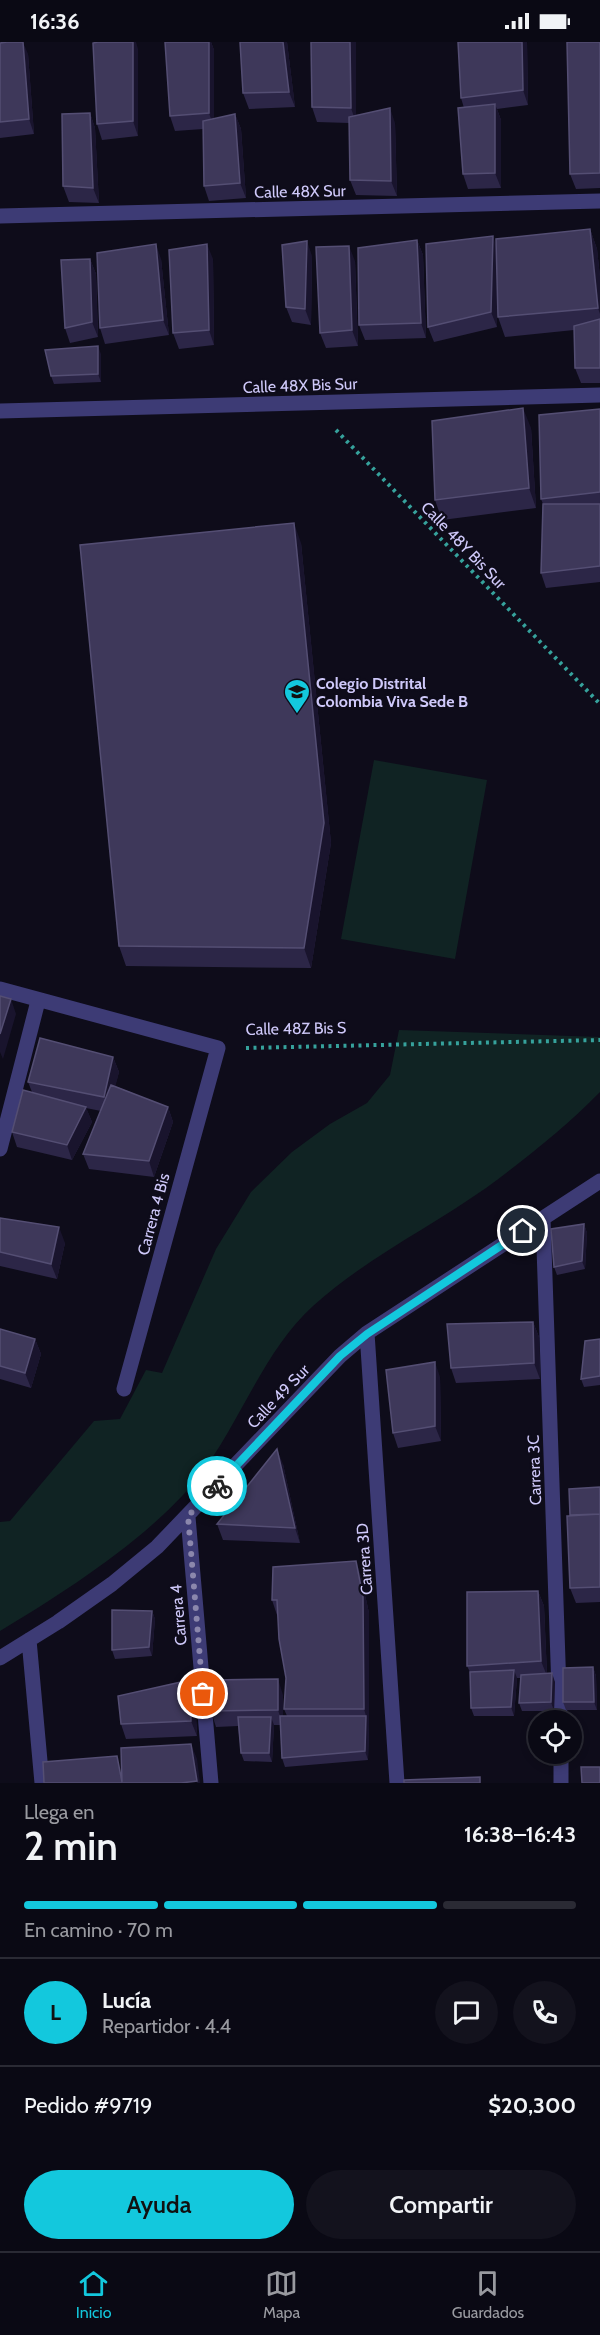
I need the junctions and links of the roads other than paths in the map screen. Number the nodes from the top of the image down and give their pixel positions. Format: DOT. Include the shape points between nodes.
graph roads {
  1 [pos="600,201"];
  2 [pos="0,216"];
  3 [pos="600,395"];
  4 [pos="0,411"];
  5 [pos="0,989"];
  6 [pos="38,1001"];
  7 [pos="0,1149"];
  8 [pos="600,1181"];
  9 [pos="543,1218"];
  10 [pos="367,1334"];
  11 [pos="124,1389"];
  12 [pos="188,1516"];
  13 [pos="29,1640"];
  14 [pos="0,1658"];
  15 [pos="560,1710"];
  16 [pos="561,1764"];
  17 [pos="42,1783"];
  18 [pos="211,1783"];
  19 [pos="397,1783"];
  20 [pos="561,1783"];
  1 -- 2 [label="street, Calle 48X Sur"];
  3 -- 4 [label="street, Calle 48X Bis Sur"];
  5 -- 6 [label="street"];
  6 -- 7 [label="street"];
  6 -- 11 [label="street, Carrera 4 Bis" via="218,1048"];
  8 -- 9 [label="street, Calle 49 Sur"];
  9 -- 10 [label="street, Calle 49 Sur"];
  9 -- 15 [label="street, Carrera 3C"];
  10 -- 12 [label="street, Calle 49 Sur" via="340,1356"];
  10 -- 19 [label="street, Carrera 3D"];
  12 -- 13 [label="street, Calle 49 Sur" via="112,1584"];
  12 -- 18 [label="street, Carrera 4"];
  13 -- 14 [label="street, Calle 49 Sur"];
  13 -- 17 [label="street"];
  16 -- 20 [label="street"];
}
